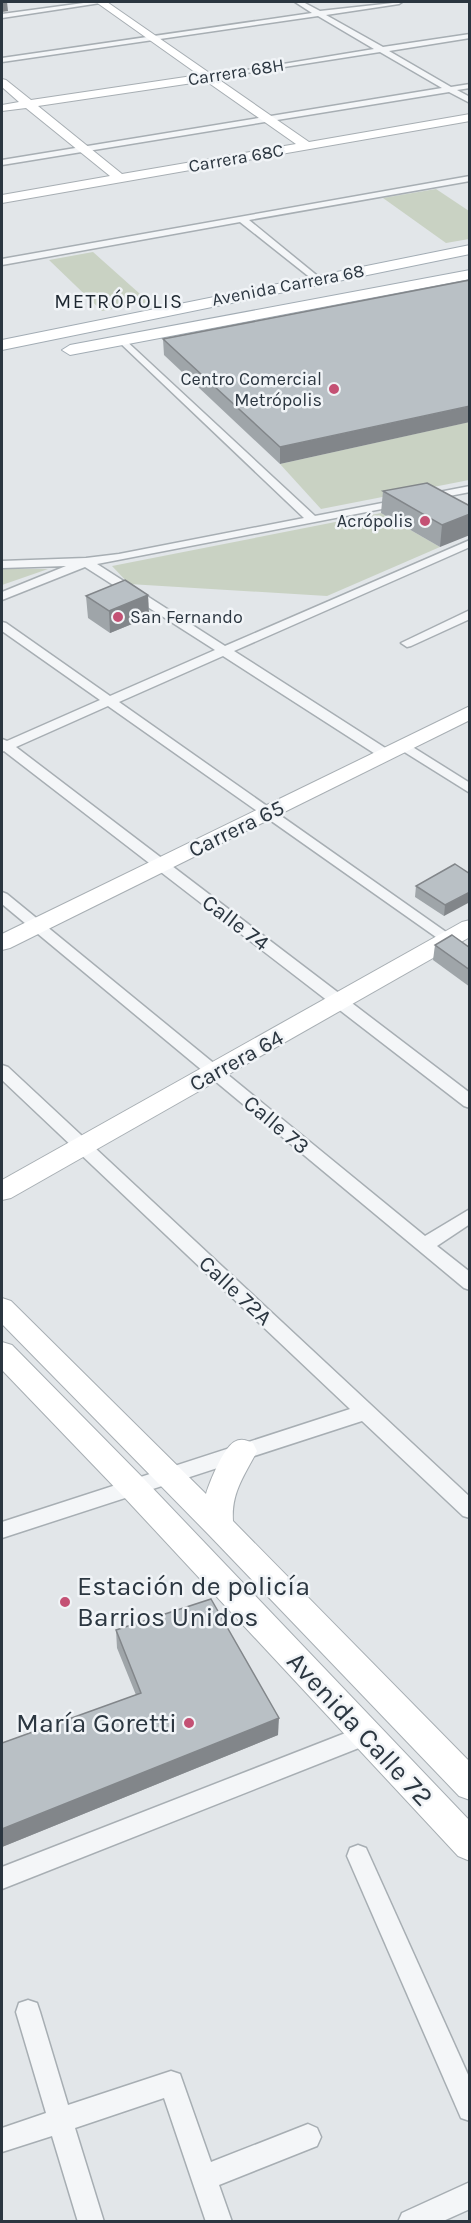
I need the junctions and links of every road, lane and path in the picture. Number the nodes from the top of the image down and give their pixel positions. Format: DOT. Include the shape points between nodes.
graph roads {
  1 [pos="102,2"];
  2 [pos="299,2"];
  3 [pos="399,2"];
  4 [pos="319,13"];
  5 [pos="2,16"];
  6 [pos="470,36"];
  7 [pos="153,38"];
  8 [pos="382,50"];
  9 [pos="2,60"];
  10 [pos="208,77"];
  11 [pos="2,82"];
  12 [pos="470,86"];
  13 [pos="450,90"];
  14 [pos="470,101"];
  15 [pos="28,104"];
  16 [pos="2,108"];
  17 [pos="470,117"];
  18 [pos="269,119"];
  19 [pos="306,146"];
  20 [pos="84,150"];
  21 [pos="2,163"];
  22 [pos="119,178"];
  23 [pos="470,178"];
  24 [pos="2,198"];
  25 [pos="242,219"];
  26 [pos="470,249"];
  27 [pos="2,262"];
  28 [pos="470,274"];
  29 [pos="316,279"];
  30 [pos="122,340"];
  31 [pos="2,345"];
  32 [pos="60,352"];
  33 [pos="470,489"];
  34 [pos="431,497"];
  35 [pos="451,507"];
  36 [pos="313,520"];
  37 [pos="470,543"];
  38 [pos="86,562"];
  39 [pos="2,564"];
  40 [pos="2,596"];
  41 [pos="470,614"];
  42 [pos="2,626"];
  43 [pos="407,643"];
  44 [pos="224,651"];
  45 [pos="109,701"];
  46 [pos="470,712"];
  47 [pos="3,746"];
  48 [pos="394,749"];
  49 [pos="470,789"];
  50 [pos="267,812"];
  51 [pos="160,865"];
  52 [pos="2,897"];
  53 [pos="37,926"];
  54 [pos="470,927"];
  55 [pos="448,939"];
  56 [pos="2,943"];
  57 [pos="340,1001"];
  58 [pos="2,1071"];
  59 [pos="214,1072"];
  60 [pos="470,1102"];
  61 [pos="82,1146"];
  62 [pos="2,1191"];
  63 [pos="470,1215"];
  64 [pos="424,1245"];
  65 [pos="470,1283"];
  66 [pos="2,1308"];
  67 [pos="2,1353"];
  68 [pos="365,1412"];
  69 [pos="243,1451"];
  70 [pos="168,1476"];
  71 [pos="132,1487"];
  72 [pos="470,1510"];
  73 [pos="219,1526"];
  74 [pos="2,1530"];
  75 [pos="366,1735"];
  76 [pos="470,1785"];
  77 [pos="470,1845"];
  78 [pos="358,1856"];
  79 [pos="2,1878"];
  80 [pos="28,2012"];
  81 [pos="470,2109"];
  82 [pos="61,2120"];
  83 [pos="308,2137"];
  84 [pos="2,2140"];
  85 [pos="204,2178"];
  86 [pos="470,2195"];
  87 [pos="91,2222"];
  88 [pos="219,2222"];
  89 [pos="411,2222"];
  1 -- 5 [label="street"];
  1 -- 7 [label="street"];
  2 -- 4 [label="street"];
  3 -- 4 [label="street"];
  4 -- 7 [label="street"];
  4 -- 8 [label="street"];
  6 -- 8 [label="street, Carrera 68H"];
  7 -- 9 [label="street"];
  7 -- 10 [label="street"];
  8 -- 10 [label="street, Carrera 68H"];
  8 -- 13 [label="street"];
  10 -- 15 [label="street, Carrera 68H"];
  10 -- 18 [label="street"];
  11 -- 15 [label="street"];
  12 -- 13 [label="street"];
  13 -- 14 [label="street"];
  13 -- 18 [label="street"];
  15 -- 16 [label="street, Carrera 68H"];
  15 -- 20 [label="street"];
  17 -- 19 [label="street, Carrera 68C"];
  18 -- 19 [label="street"];
  18 -- 20 [label="street"];
  19 -- 22 [label="street, Carrera 68C"];
  20 -- 21 [label="street"];
  20 -- 22 [label="street"];
  22 -- 24 [label="street, Carrera 68C"];
  23 -- 25 [label="street"];
  25 -- 27 [label="street"];
  25 -- 29 [label="street"];
  26 -- 29 [label="main road, Avenida Carrera 68"];
  28 -- 30 [label="main road, Avenida Carrera 68"];
  29 -- 31 [label="main road, Avenida Carrera 68"];
  30 -- 32 [label="main road, Avenida Carrera 68"];
  30 -- 36 [label="street"];
  33 -- 34 [label="street"];
  34 -- 35 [label="street"];
  34 -- 36 [label="street"];
  36 -- 38 [label="street"];
  37 -- 44 [label="street"];
  38 -- 39 [label="street"];
  38 -- 40 [label="street"];
  38 -- 44 [label="street"];
  41 -- 43 [label="street"];
  42 -- 45 [label="street"];
  44 -- 45 [label="street"];
  44 -- 48 [label="street"];
  45 -- 47 [label="street"];
  45 -- 50 [label="street"];
  46 -- 48 [label="street, Carrera 65"];
  47 -- 51 [label="street, Calle 74"];
  48 -- 49 [label="street"];
  48 -- 50 [label="street, Carrera 65"];
  50 -- 51 [label="street, Carrera 65"];
  50 -- 55 [label="street"];
  51 -- 53 [label="street, Carrera 65"];
  51 -- 57 [label="street, Calle 74"];
  52 -- 53 [label="street, Calle 73"];
  53 -- 56 [label="street, Carrera 65"];
  53 -- 59 [label="street, Calle 73"];
  54 -- 55 [label="street, Carrera 64"];
  55 -- 57 [label="street, Carrera 64"];
  57 -- 59 [label="street, Carrera 64"];
  57 -- 60 [label="street, Calle 74"];
  58 -- 61 [label="street, Calle 72A"];
  59 -- 61 [label="street, Carrera 64"];
  59 -- 64 [label="street, Calle 73"];
  61 -- 62 [label="street, Carrera 64"];
  61 -- 68 [label="street, Calle 72A"];
  63 -- 64 [label="street"];
  64 -- 65 [label="street, Calle 73"];
  66 -- 70 [label="street, Avenida Calle 72"];
  67 -- 71 [label="street, Avenida Calle 72"];
  68 -- 69 [label="street"];
  68 -- 72 [label="street, Calle 72A"];
  69 -- 70 [label="street"];
  69 -- 73 [label="street" via="224,1481 217,1507"];
  70 -- 71 [label="street"];
  70 -- 73 [label="street, Avenida Calle 72"];
  71 -- 74 [label="street"];
  71 -- 75 [label="street, Avenida Calle 72"];
  73 -- 76 [label="street, Avenida Calle 72"];
  75 -- 77 [label="street, Avenida Calle 72"];
  75 -- 79 [label="street"];
  78 -- 81 [label="street"];
  80 -- 82 [label="street"];
  82 -- 84 [label="street"];
  82 -- 85 [label="street" via="171,2083"];
  82 -- 87 [label="street"];
  83 -- 85 [label="street"];
  85 -- 88 [label="street"];
  86 -- 89 [label="street"];
}
